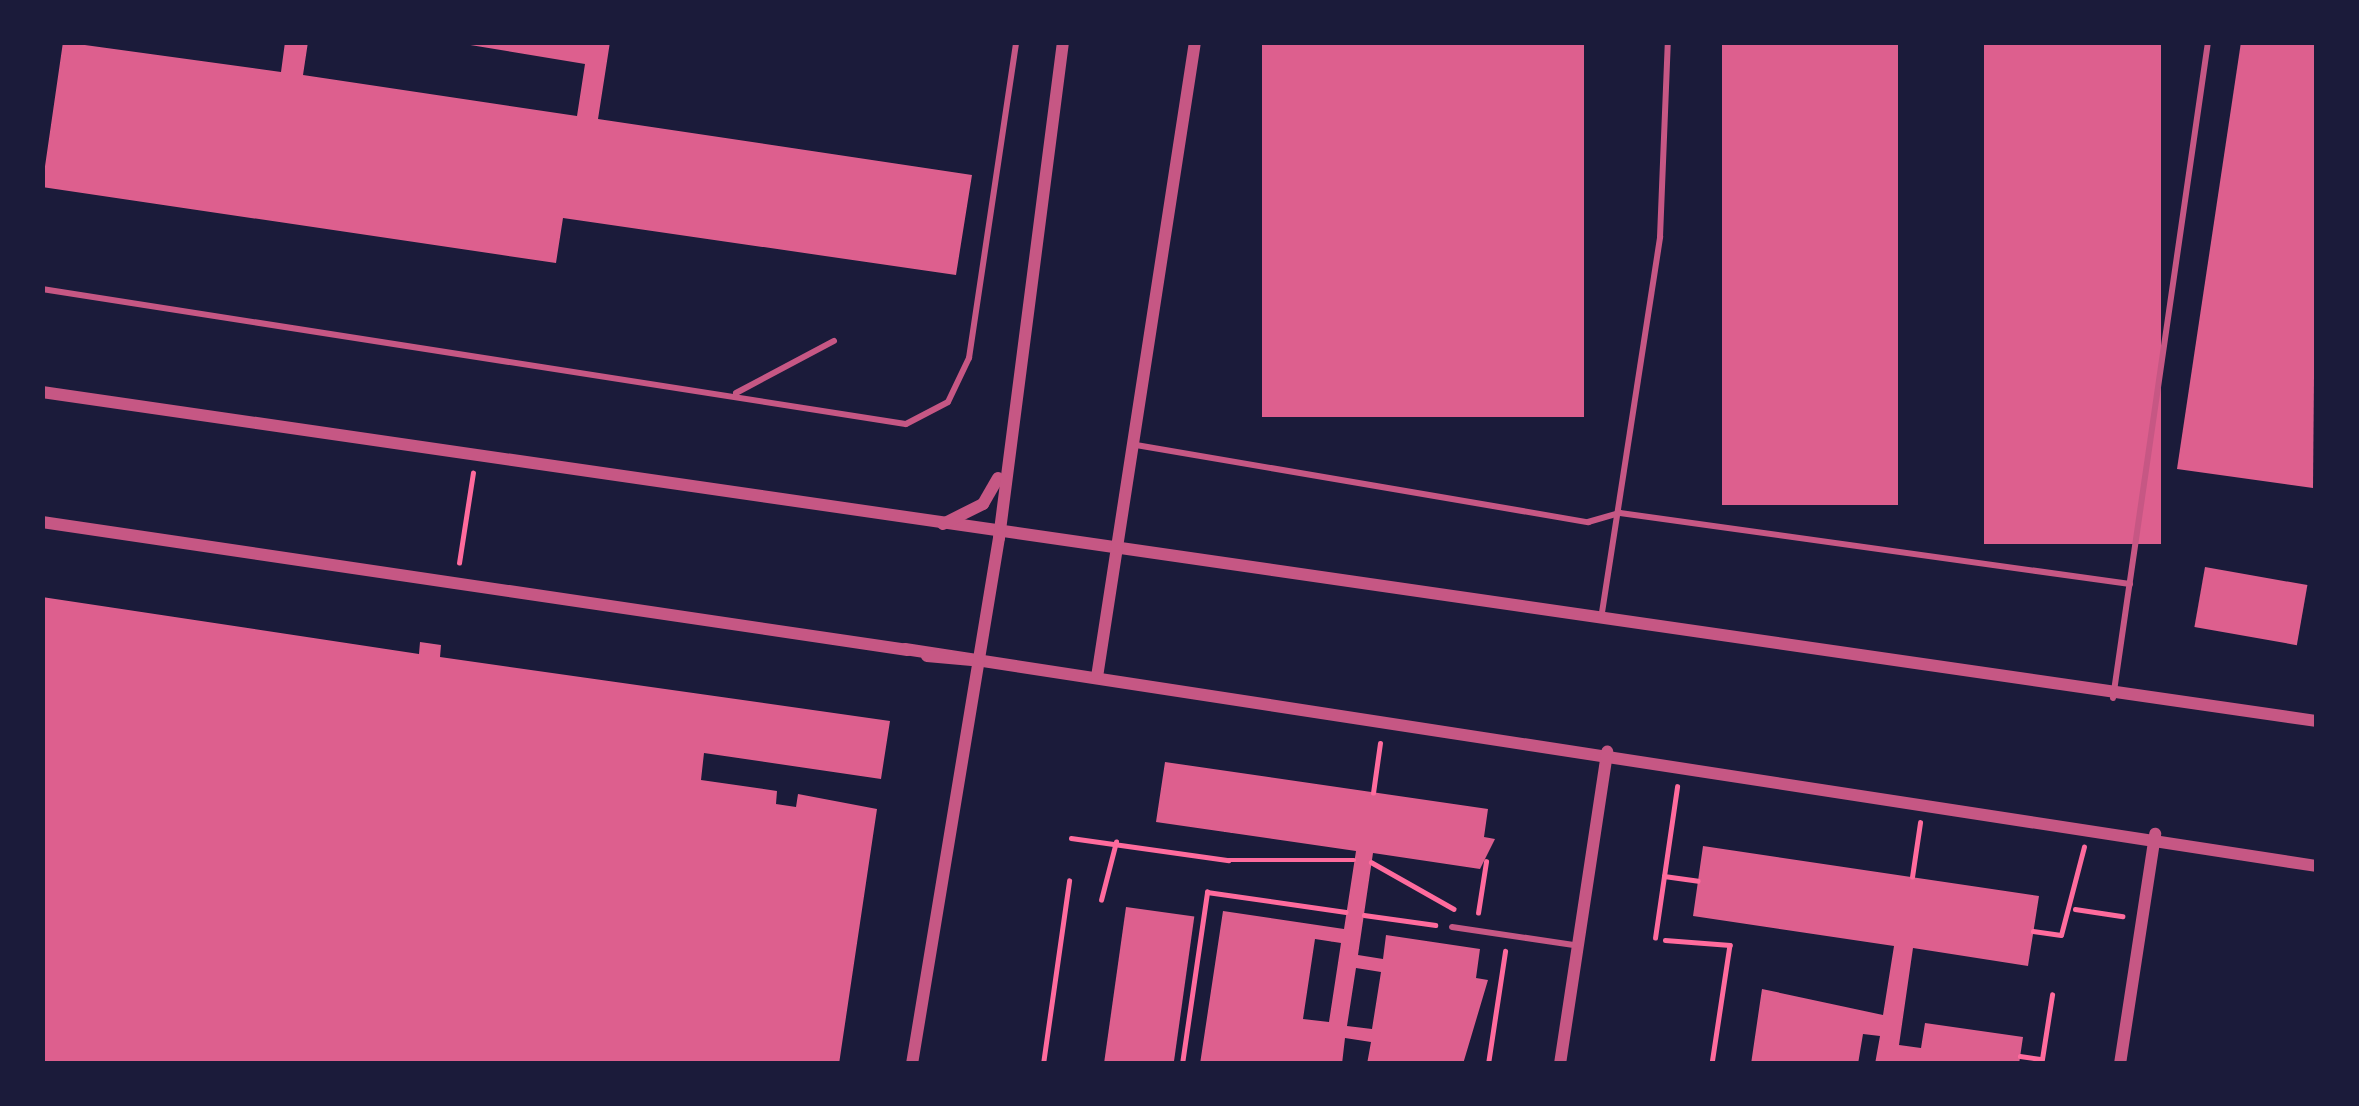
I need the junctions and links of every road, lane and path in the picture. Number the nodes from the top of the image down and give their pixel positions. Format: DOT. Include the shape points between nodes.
graph roads {
  1 [pos="1016,42"];
  2 [pos="1063,42"];
  3 [pos="1196,42"];
  4 [pos="1668,42"];
  5 [pos="2207,42"];
  6 [pos="42,289"];
  7 [pos="834,341"];
  8 [pos="42,392"];
  9 [pos="732,395"];
  10 [pos="1136,446"];
  11 [pos="476,456"];
  12 [pos="1000,474"];
  13 [pos="1620,513"];
  14 [pos="42,522"];
  15 [pos="942,524"];
  16 [pos="999,538"];
  17 [pos="1118,554"];
  18 [pos="456,583"];
  19 [pos="2130,584"];
  20 [pos="1600,622"];
  21 [pos="979,658"];
  22 [pos="1097,676"];
  23 [pos="2113,698"];
  24 [pos="1383,719"];
  25 [pos="2317,721"];
  26 [pos="1607,752"];
  27 [pos="1681,764"];
  28 [pos="1372,793"];
  29 [pos="1924,800"];
  30 [pos="2087,824"];
  31 [pos="2155,834"];
  32 [pos="1071,838"];
  33 [pos="1116,842"];
  34 [pos="1354,860"];
  35 [pos="1371,862"];
  36 [pos="1486,862"];
  37 [pos="2317,866"];
  38 [pos="1664,876"];
  39 [pos="1912,878"];
  40 [pos="1069,880"];
  41 [pos="1698,881"];
  42 [pos="1101,900"];
  43 [pos="2074,909"];
  44 [pos="1346,912"];
  45 [pos="1364,914"];
  46 [pos="2105,914"];
  47 [pos="1452,927"];
  48 [pos="1476,931"];
  49 [pos="2033,931"];
  50 [pos="1507,936"];
  51 [pos="1654,938"];
  52 [pos="1665,940"];
  53 [pos="1578,946"];
  54 [pos="2052,995"];
  55 [pos="2020,1056"];
  56 [pos="912,1064"];
  57 [pos="1043,1064"];
  58 [pos="1182,1064"];
  59 [pos="1488,1064"];
  60 [pos="1560,1064"];
  61 [pos="1712,1064"];
  62 [pos="2120,1064"];
  1 -- 9 [label="lane" via="969,358 948,402 906,424"];
  2 -- 12 [label="street"];
  3 -- 10 [label="street"];
  4 -- 13 [label="lane" via="1660,237"];
  5 -- 19 [label="lane"];
  6 -- 9 [label="lane"];
  7 -- 9 [label="lane"];
  8 -- 11 [label="street"];
  10 -- 13 [label="lane" via="1588,522"];
  10 -- 17 [label="street"];
  11 -- 15 [label="street"];
  11 -- 18 [label="path"];
  12 -- 15 [label="street" via="983,504"];
  12 -- 16 [label="street"];
  13 -- 19 [label="lane"];
  13 -- 20 [label="lane"];
  14 -- 18 [label="street"];
  15 -- 16 [label="street"];
  16 -- 17 [label="street"];
  16 -- 21 [label="street"];
  17 -- 20 [label="street"];
  17 -- 22 [label="street"];
  18 -- 21 [label="street"];
  19 -- 23 [label="lane"];
  20 -- 23 [label="street"];
  21 -- 22 [label="street"];
  21 -- 56 [label="street"];
  22 -- 24 [label="street"];
  23 -- 25 [label="street"];
  24 -- 26 [label="street"];
  24 -- 28 [label="path"];
  26 -- 27 [label="street"];
  26 -- 53 [label="street"];
  27 -- 29 [label="street"];
  27 -- 38 [label="path"];
  29 -- 30 [label="street"];
  29 -- 39 [label="path"];
  30 -- 31 [label="street"];
  30 -- 43 [label="path"];
  31 -- 37 [label="street"];
  31 -- 62 [label="street"];
  32 -- 33 [label="path"];
  33 -- 34 [label="path" via="1228,860"];
  33 -- 42 [label="path"];
  35 -- 47 [label="path" via="1455,910"];
  36 -- 48 [label="path"];
  38 -- 41 [label="path"];
  38 -- 51 [label="path"];
  40 -- 57 [label="path"];
  43 -- 46 [label="path"];
  43 -- 49 [label="path" via="2061,935"];
  44 -- 58 [label="path" via="1208,892"];
  45 -- 47 [label="path"];
  47 -- 48 [label="lane"];
  48 -- 50 [label="lane"];
  50 -- 53 [label="lane"];
  50 -- 59 [label="path"];
  52 -- 61 [label="path" via="1730,945"];
  53 -- 60 [label="street"];
  54 -- 55 [label="path" via="2042,1059"];
}
